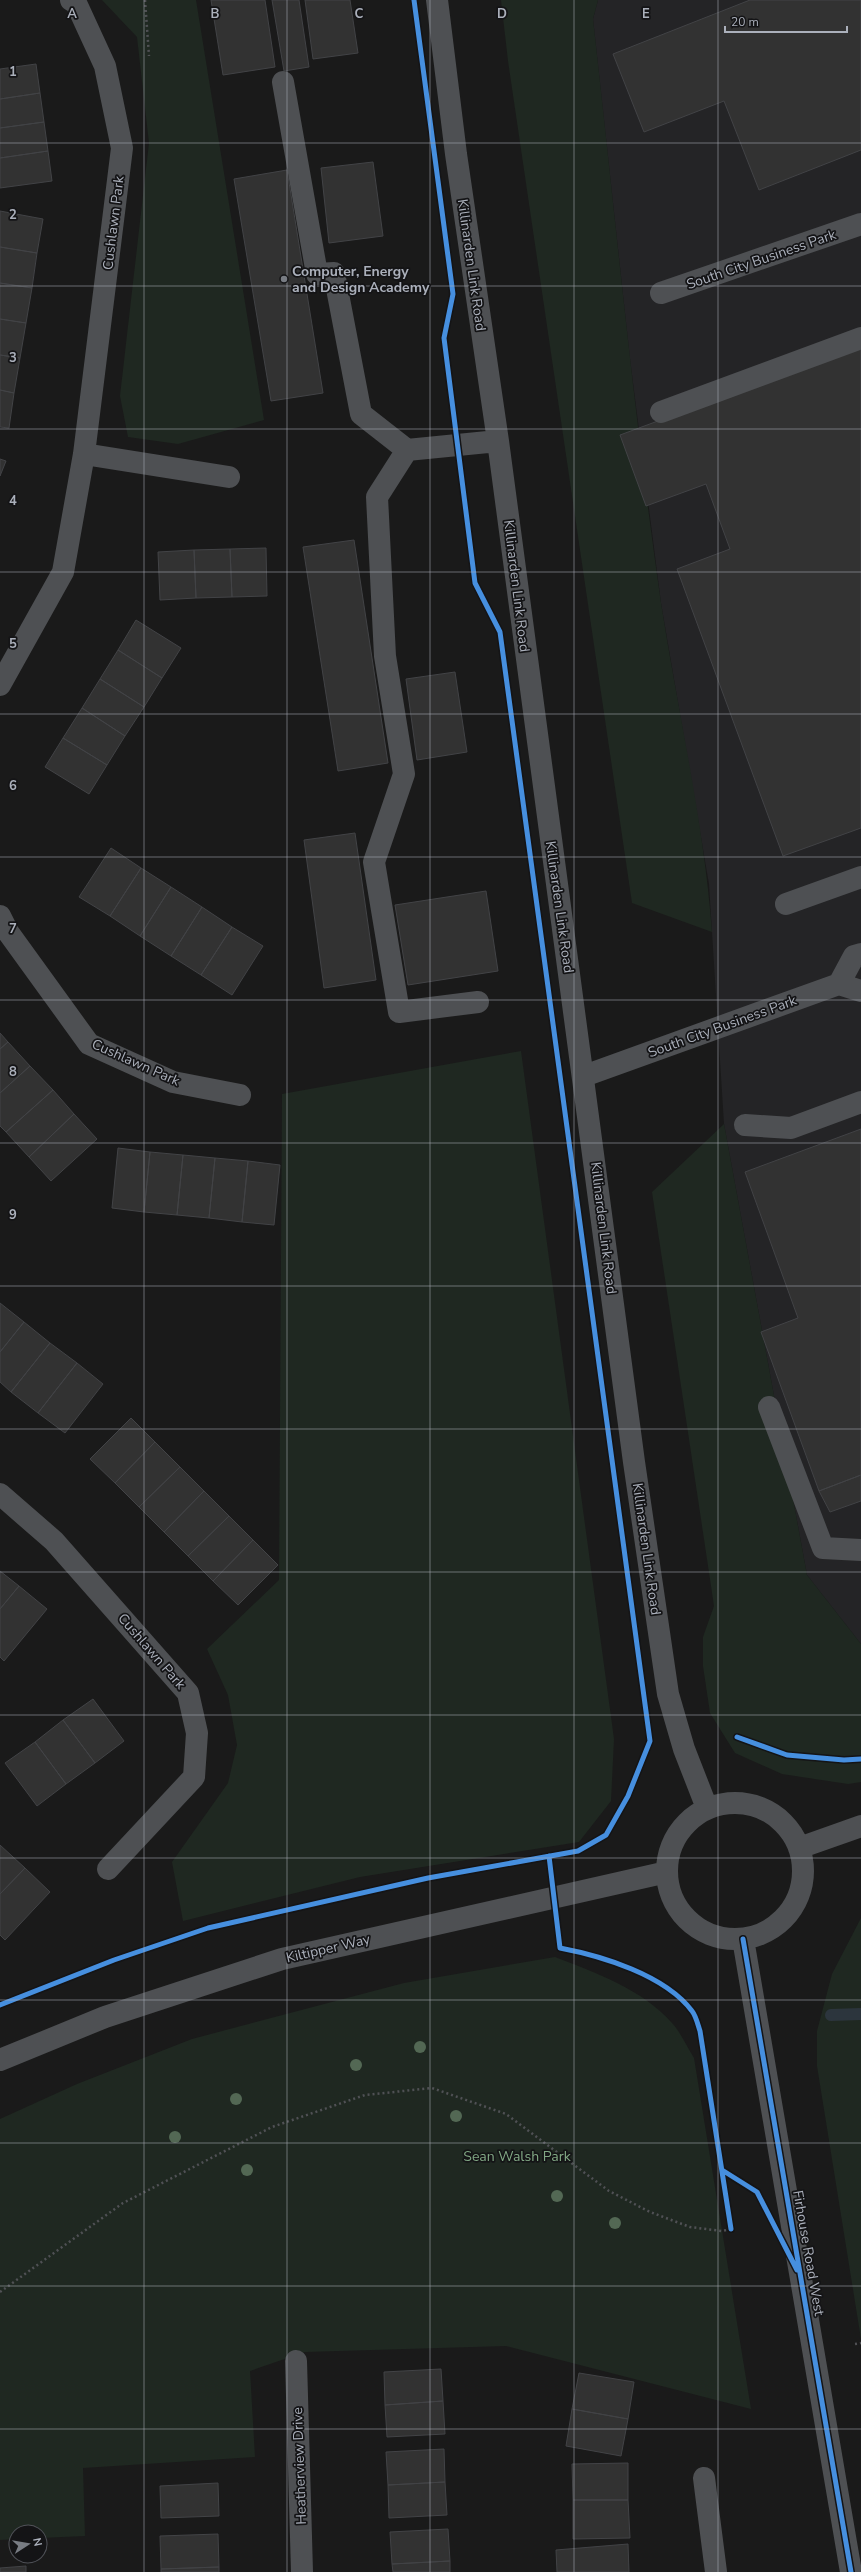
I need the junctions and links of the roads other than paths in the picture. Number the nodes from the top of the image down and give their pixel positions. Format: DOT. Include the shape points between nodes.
graph roads {
  1 [pos="72,0"];
  2 [pos="437,0"];
  3 [pos="284,82"];
  4 [pos="861,224"];
  5 [pos="661,293"];
  6 [pos="861,338"];
  7 [pos="661,412"];
  8 [pos="498,441"];
  9 [pos="407,450"];
  10 [pos="84,454"];
  11 [pos="229,477"];
  12 [pos="0,685"];
  13 [pos="861,877"];
  14 [pos="786,904"];
  15 [pos="0,916"];
  16 [pos="861,954"];
  17 [pos="839,984"];
  18 [pos="861,991"];
  19 [pos="478,1002"];
  20 [pos="584,1076"];
  21 [pos="240,1096"];
  22 [pos="861,1102"];
  23 [pos="745,1125"];
  24 [pos="769,1407"];
  25 [pos="0,1494"];
  26 [pos="861,1550"];
  27 [pos="706,1808"];
  28 [pos="861,1826"];
  29 [pos="799,1848"];
  30 [pos="108,1869"];
  31 [pos="667,1872"];
  32 [pos="743,1939"];
  33 [pos="0,2060"];
  34 [pos="296,2361"];
  35 [pos="704,2478"];
  36 [pos="302,2572"];
  37 [pos="716,2572"];
  38 [pos="851,2572"];
  1 -- 10 [label="street, Cushlawn Park" via="76,3 105,66 122,148"];
  2 -- 8 [label="street, Killinarden Link Road" via="456,154"];
  3 -- 9 [label="street" via="317,274 334,273 361,414"];
  4 -- 5 [label="street, South City Business Park"];
  6 -- 7 [label="street"];
  8 -- 9 [label="street"];
  8 -- 20 [label="street, Killinarden Link Road"];
  9 -- 19 [label="street" via="377,497 385,656 404,774 374,862 399,1012"];
  10 -- 11 [label="street"];
  10 -- 12 [label="street, Cushlawn Park" via="63,572"];
  13 -- 14 [label="street"];
  15 -- 21 [label="street, Cushlawn Park" via="8,932 89,1044 173,1082"];
  16 -- 17 [label="street" via="854,956"];
  17 -- 18 [label="street"];
  17 -- 20 [label="street, South City Business Park"];
  20 -- 27 [label="street, Killinarden Link Road" via="634,1462 668,1694 684,1749"];
  22 -- 23 [label="street" via="791,1128"];
  24 -- 26 [label="street" via="823,1548"];
  25 -- 30 [label="street, Cushlawn Park" via="54,1541 188,1693 197,1732 194,1777"];
  27 -- 29 [label="street" via="728,1803 751,1804 772,1813 789,1828"];
  27 -- 31 [label="street" via="690,1819 677,1834 669,1852"];
  28 -- 29 [label="street"];
  29 -- 32 [label="street" via="803,1868 801,1889 793,1908 779,1923 768,1930"];
  31 -- 32 [label="street" via="671,1894 682,1914 699,1929 719,1938"];
  31 -- 33 [label="street, Kiltipper Way" via="282,1959 105,2017"];
  32 -- 38 [label="street, Firhouse Road West"];
  34 -- 36 [label="street, Heatherview Drive"];
  35 -- 37 [label="street"];
}
